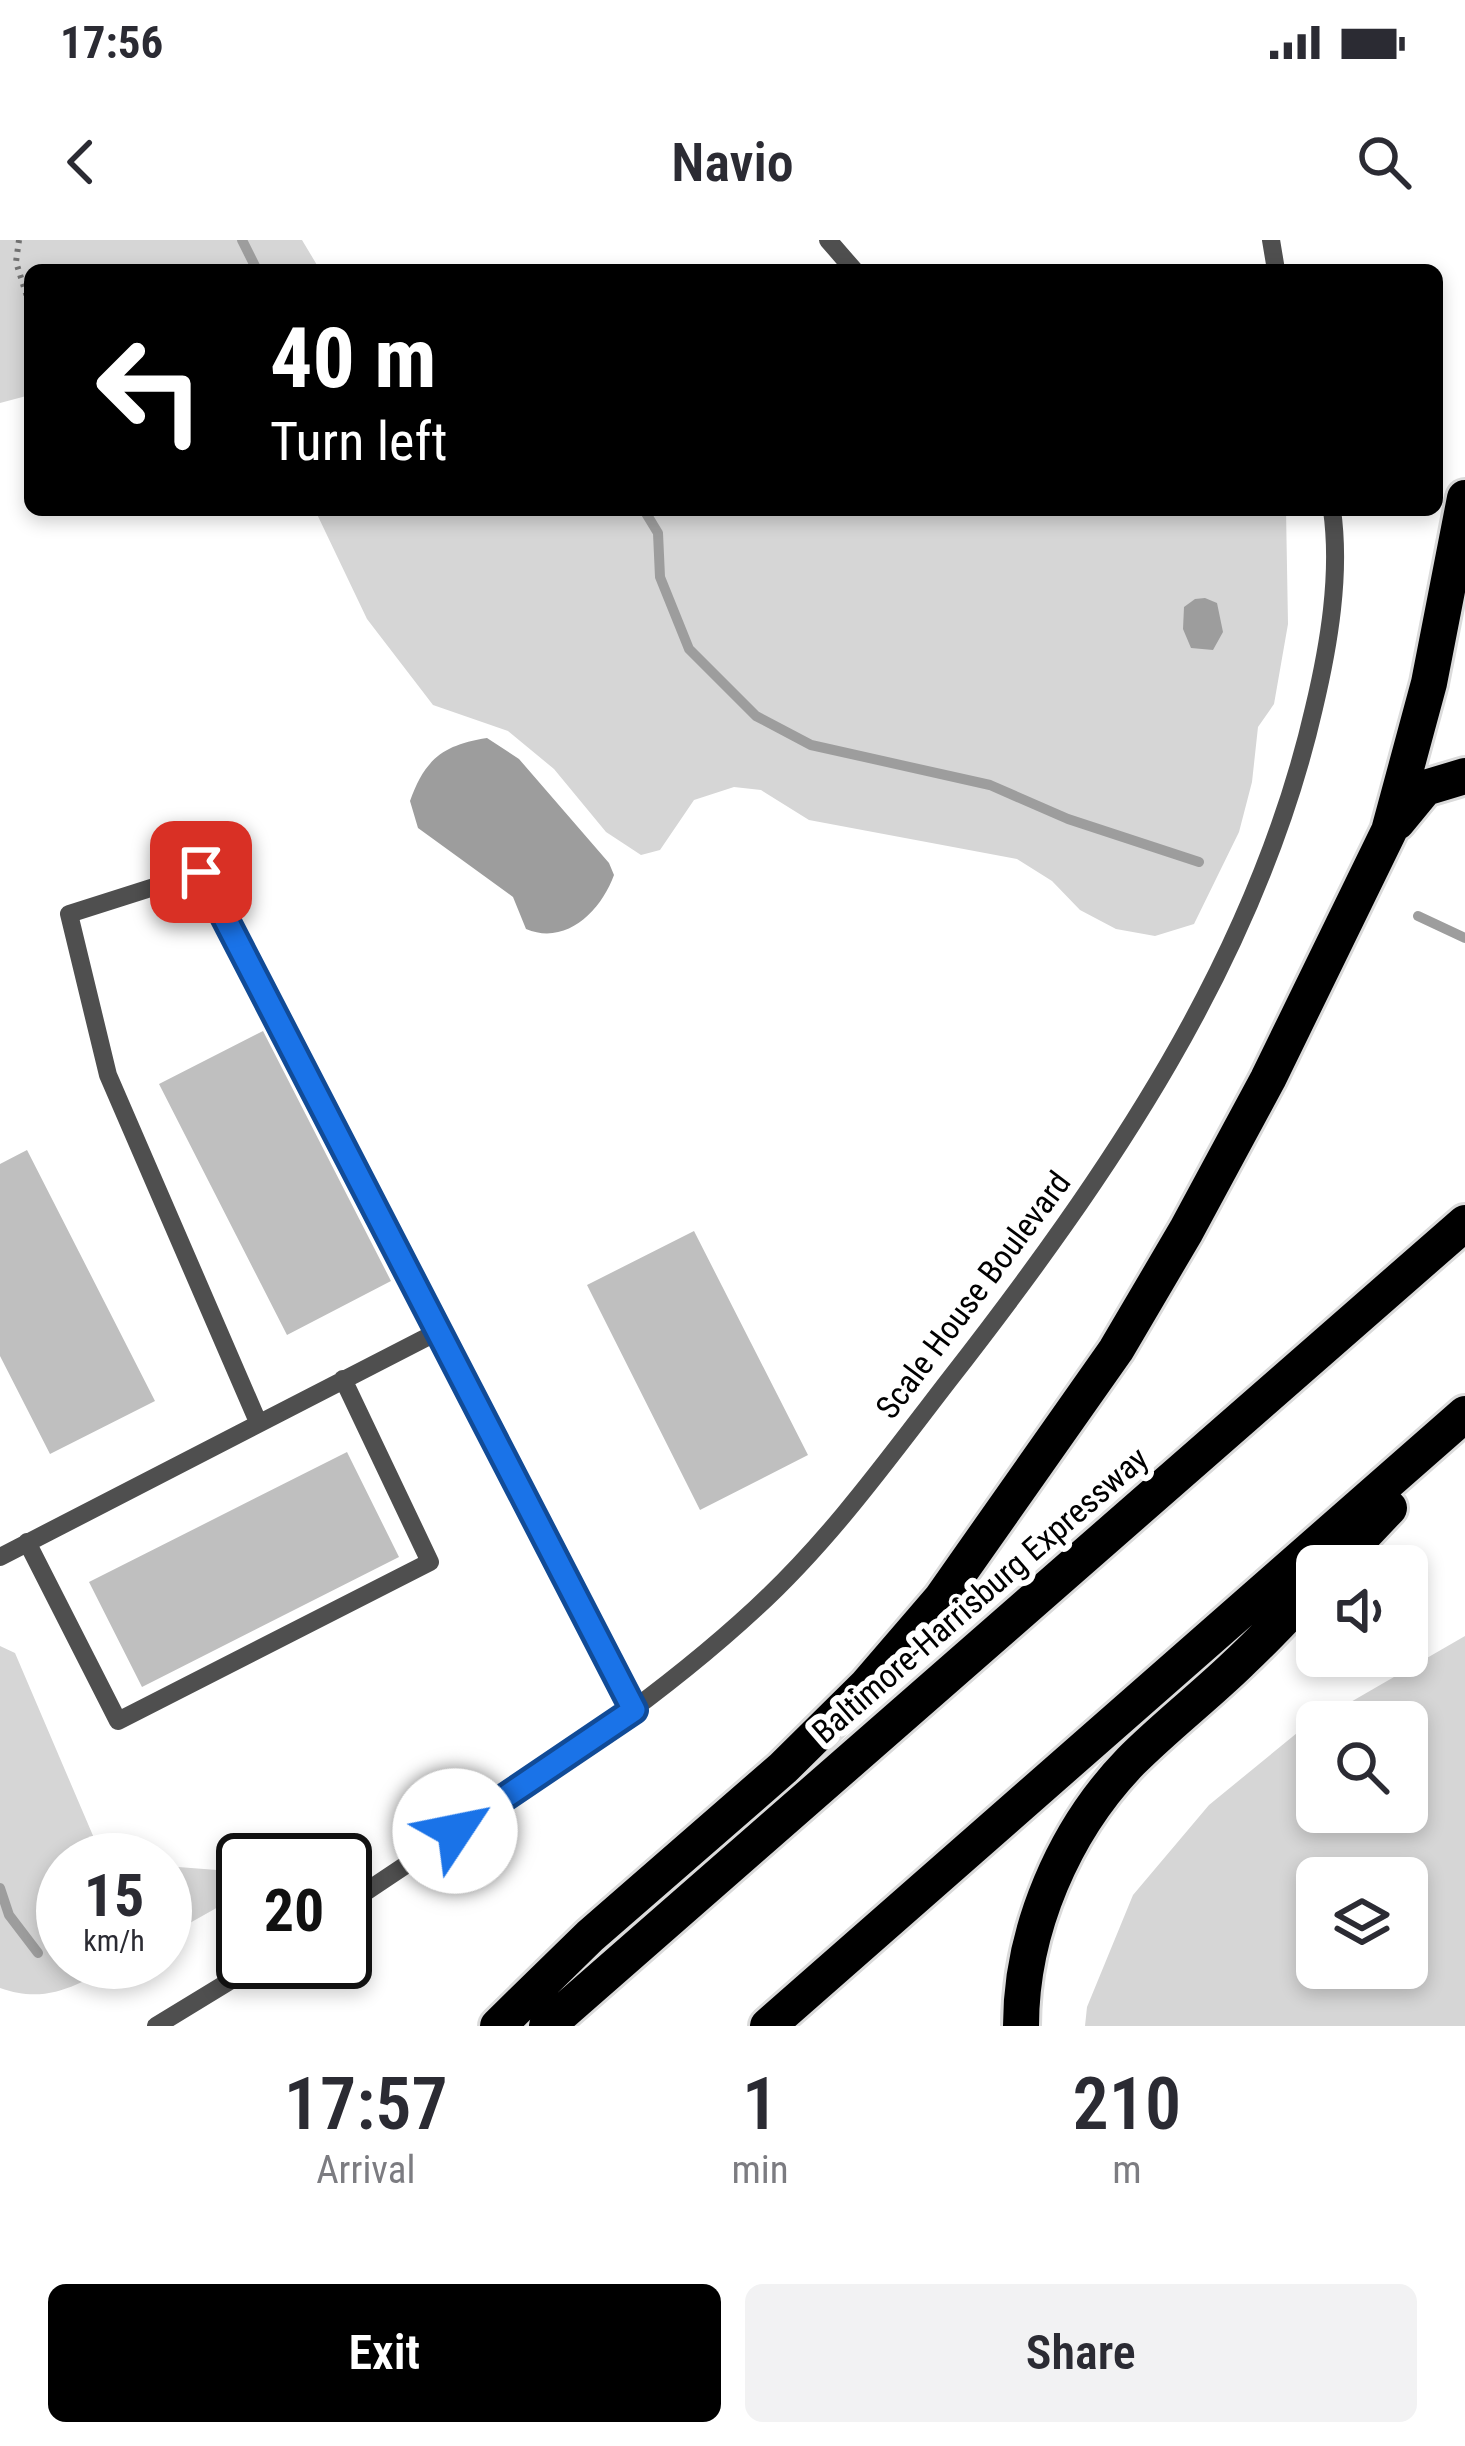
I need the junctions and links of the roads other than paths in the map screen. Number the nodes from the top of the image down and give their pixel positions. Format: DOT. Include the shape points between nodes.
graph roads {
  1 [pos="828,240"];
  2 [pos="849,264"];
  3 [pos="1465,498"];
  4 [pos="1332,516"];
  5 [pos="1465,776"];
  6 [pos="1390,831"];
  7 [pos="1465,1223"];
  8 [pos="439,1331"];
  9 [pos="343,1379"];
  10 [pos="1465,1414"];
  11 [pos="258,1422"];
  12 [pos="1465,1430"];
  13 [pos="27,1542"];
  14 [pos="1354,1545"];
  15 [pos="0,1557"];
  16 [pos="1296,1605"];
  17 [pos="634,1710"];
  18 [pos="372,1888"];
  19 [pos="217,1989"];
  20 [pos="156,2026"];
  21 [pos="498,2026"];
  22 [pos="547,2026"];
  23 [pos="768,2026"];
  24 [pos="1021,2026"];
  1 -- 2 [label="lane"];
  3 -- 6 [label="highway"];
  4 -- 17 [label="lane, Scale House Boulevard" via="1333,597 1300,772 1228,956 1150,1096 1057,1239 838,1524 757,1608"];
  5 -- 6 [label="highway" via="1425,788"];
  6 -- 21 [label="highway" via="1174,1251 1116,1350 941,1599 783,1768"];
  7 -- 22 [label="highway, Baltimore-Harrisburg Expressway"];
  8 -- 9 [label="lane"];
  8 -- 11 [label="lane" via="201,872 69,914 108,1076"];
  8 -- 17 [label="lane"];
  9 -- 11 [label="lane"];
  9 -- 13 [label="lane" via="430,1562 118,1721"];
  10 -- 23 [label="highway"];
  11 -- 13 [label="lane"];
  12 -- 14 [label="highway"];
  13 -- 15 [label="lane"];
  16 -- 24 [label="highway" via="1129,1763 1078,1829 1046,1893 1027,1958"];
  17 -- 18 [label="lane, Scale House Boulevard"];
  19 -- 20 [label="lane"];
}
